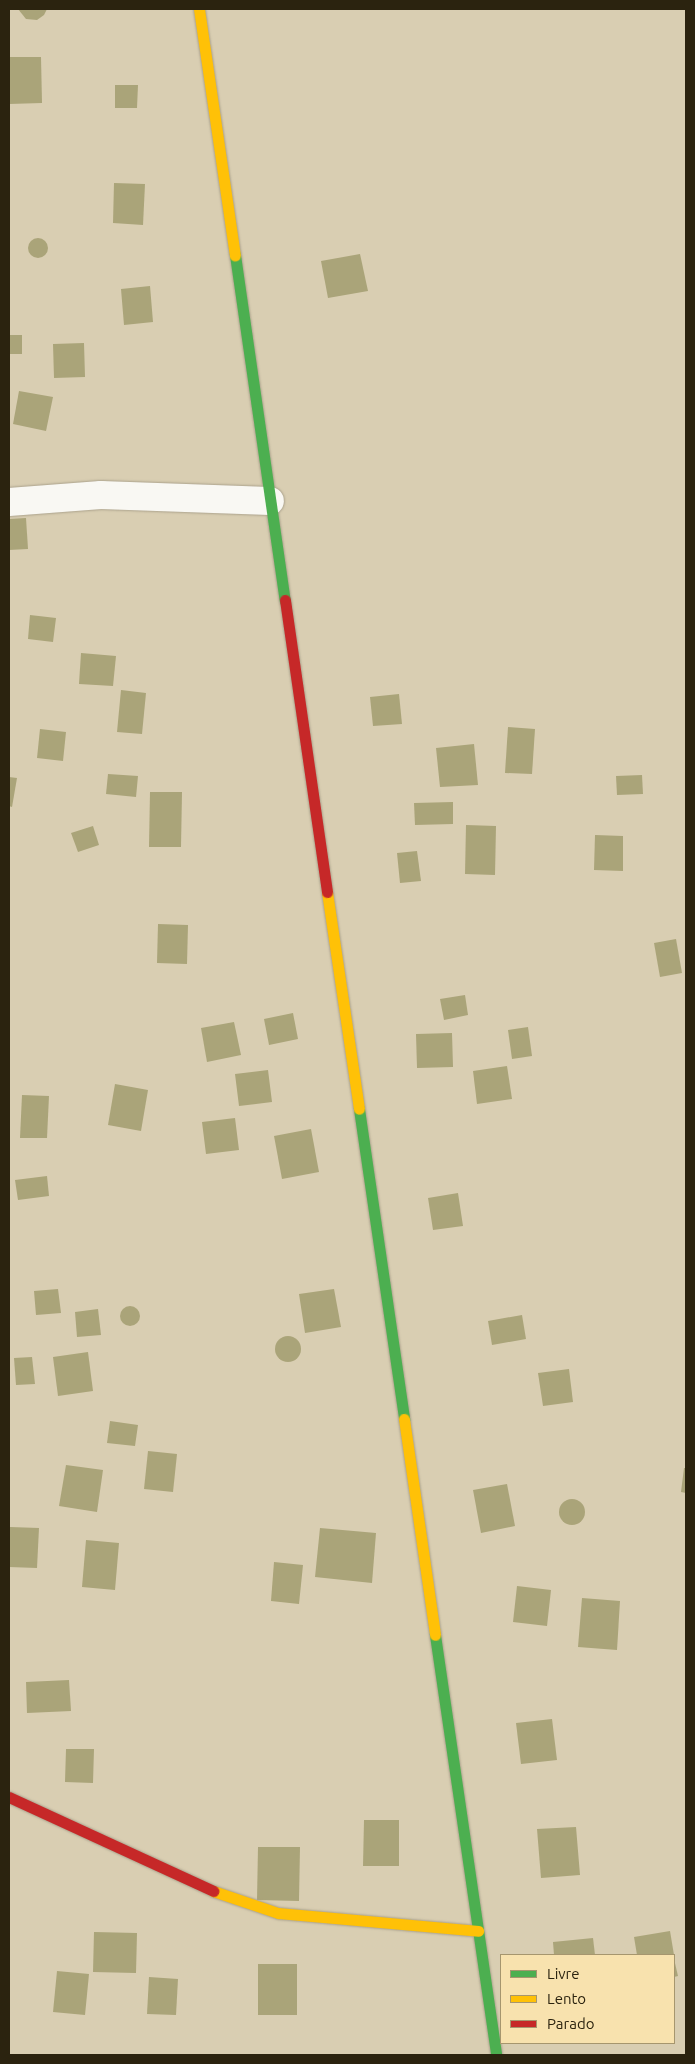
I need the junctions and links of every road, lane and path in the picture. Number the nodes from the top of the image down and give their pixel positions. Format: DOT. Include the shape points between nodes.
graph roads {
  1 [pos="199,9"];
  2 [pos="270,501"];
  3 [pos="9,502"];
  4 [pos="9,1797"];
  5 [pos="478,1931"];
  6 [pos="496,2055"];
  1 -- 2 [label="main road"];
  2 -- 3 [label="street" via="101,495"];
  2 -- 5 [label="main road"];
  4 -- 5 [label="main road" via="211,1890 278,1913"];
  5 -- 6 [label="main road"];
}
